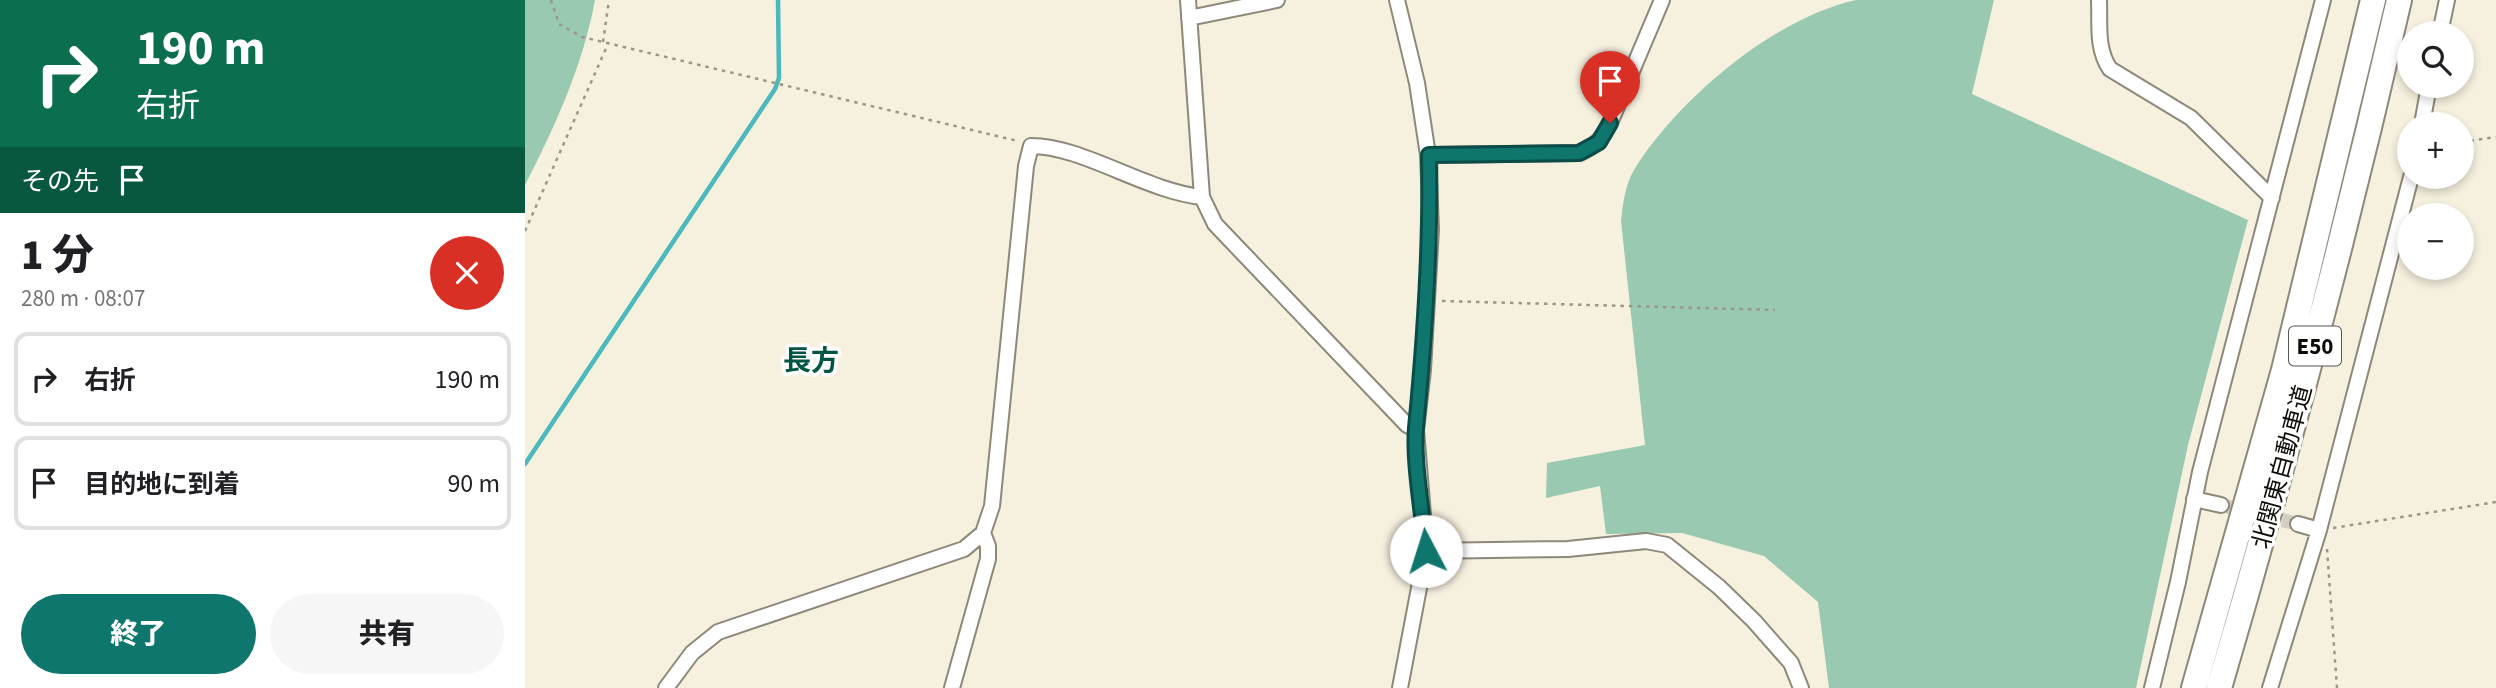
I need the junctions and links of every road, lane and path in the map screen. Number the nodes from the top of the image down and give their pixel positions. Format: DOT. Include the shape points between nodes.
graph roads {
  1 [pos="551,0"];
  2 [pos="609,0"];
  3 [pos="1188,0"];
  4 [pos="1277,0"];
  5 [pos="1397,0"];
  6 [pos="1662,0"];
  7 [pos="2099,0"];
  8 [pos="2323,0"];
  9 [pos="2373,0"];
  10 [pos="2399,0"];
  11 [pos="2447,0"];
  12 [pos="1189,18"];
  13 [pos="2443,21"];
  14 [pos="603,42"];
  15 [pos="608,44"];
  16 [pos="2496,137"];
  17 [pos="2474,140"];
  18 [pos="1031,146"];
  19 [pos="1429,155"];
  20 [pos="2408,189"];
  21 [pos="1202,197"];
  22 [pos="2273,198"];
  23 [pos="525,231"];
  24 [pos="1428,301"];
  25 [pos="1775,310"];
  26 [pos="1416,430"];
  27 [pos="2194,499"];
  28 [pos="2496,502"];
  29 [pos="2221,505"];
  30 [pos="2298,524"];
  31 [pos="2319,530"];
  32 [pos="983,533"];
  33 [pos="1426,551"];
  34 [pos="666,688"];
  35 [pos="952,688"];
  36 [pos="1400,688"];
  37 [pos="1801,688"];
  38 [pos="2152,688"];
  39 [pos="2193,688"];
  40 [pos="2219,688"];
  41 [pos="2270,688"];
  42 [pos="2337,688"];
  1 -- 14 [label="path" via="559,24"];
  2 -- 14 [label="path"];
  3 -- 12 [label="street"];
  4 -- 12 [label="street"];
  5 -- 19 [label="street"];
  6 -- 19 [label="street" via="1610,123 1590,149 1579,153"];
  7 -- 22 [label="street" via="2101,48 2109,69 2191,118"];
  8 -- 22 [label="street"];
  9 -- 39 [label="highway, 北関東自動車道 / E50" via="2284,370"];
  10 -- 40 [label="highway, 北関東自動車道 / E50" via="2307,375"];
  11 -- 13 [label="street"];
  12 -- 21 [label="street"];
  14 -- 15 [label="path"];
  15 -- 18 [label="path"];
  15 -- 23 [label="path"];
  16 -- 17 [label="path"];
  18 -- 21 [label="street" via="1055,149 1179,194"];
  18 -- 32 [label="street" via="992,506"];
  19 -- 24 [label="street"];
  20 -- 31 [label="street"];
  21 -- 26 [label="street" via="1215,223"];
  22 -- 27 [label="street"];
  24 -- 25 [label="path"];
  24 -- 26 [label="street"];
  26 -- 33 [label="street"];
  27 -- 29 [label="street"];
  27 -- 38 [label="street"];
  28 -- 31 [label="path"];
  30 -- 31 [label="street"];
  31 -- 41 [label="street"];
  31 -- 42 [label="path" via="2330,555"];
  32 -- 34 [label="street" via="964,550 718,632 692,653"];
  32 -- 35 [label="street" via="988,559"];
  33 -- 36 [label="street"];
  33 -- 37 [label="street" via="1568,549 1646,541 1667,545 1763,631 1791,663"];
}
